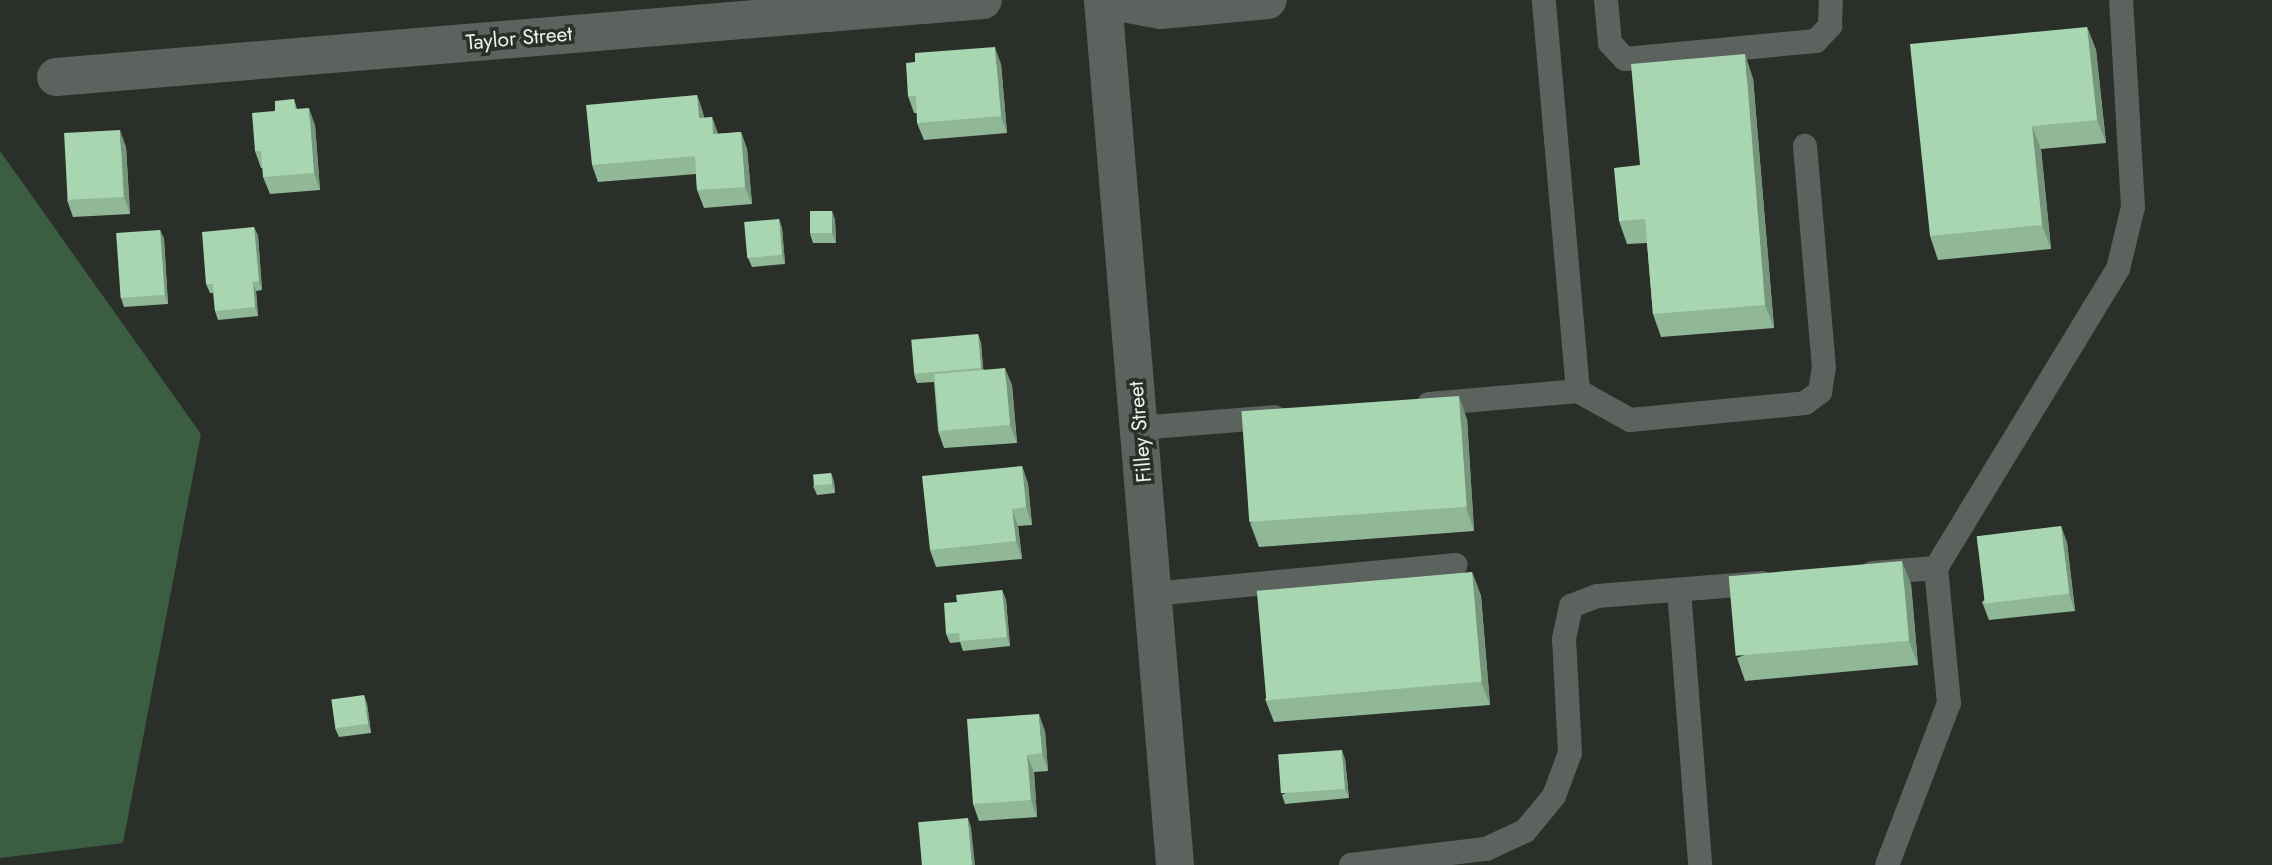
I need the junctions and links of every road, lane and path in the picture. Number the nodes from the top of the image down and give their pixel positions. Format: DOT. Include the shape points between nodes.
graph roads {
  1 [pos="983,0"];
  2 [pos="1105,0"];
  3 [pos="1268,0"];
  4 [pos="1544,0"];
  5 [pos="1606,0"];
  6 [pos="1831,0"];
  7 [pos="2121,0"];
  8 [pos="56,77"];
  9 [pos="1805,146"];
  10 [pos="1578,391"];
  11 [pos="1400,406"];
  12 [pos="1304,415"];
  13 [pos="1139,428"];
  14 [pos="1456,565"];
  15 [pos="1936,568"];
  16 [pos="1855,575"];
  17 [pos="1787,580"];
  18 [pos="1679,590"];
  19 [pos="1153,594"];
  20 [pos="1175,865"];
  21 [pos="1351,865"];
  22 [pos="1700,865"];
  23 [pos="1886,865"];
  1 -- 8 [label="street, Taylor Street"];
  2 -- 3 [label="street" via="1161,10"];
  2 -- 13 [label="street, Filley Street"];
  4 -- 10 [label="lane"];
  5 -- 6 [label="lane" via="1610,43 1625,59 1816,41 1830,26"];
  7 -- 15 [label="lane" via="2133,206 2118,270"];
  9 -- 10 [label="lane" via="1824,368 1820,392 1805,403 1630,420"];
  10 -- 11 [label="lane"];
  12 -- 13 [label="lane"];
  13 -- 19 [label="street, Filley Street"];
  14 -- 19 [label="lane"];
  15 -- 16 [label="lane"];
  15 -- 23 [label="lane" via="1949,704"];
  17 -- 18 [label="lane"];
  18 -- 21 [label="lane" via="1597,596 1571,606 1564,639 1570,753 1554,796 1524,831 1486,849"];
  18 -- 22 [label="lane"];
  19 -- 20 [label="street, Filley Street"];
}
